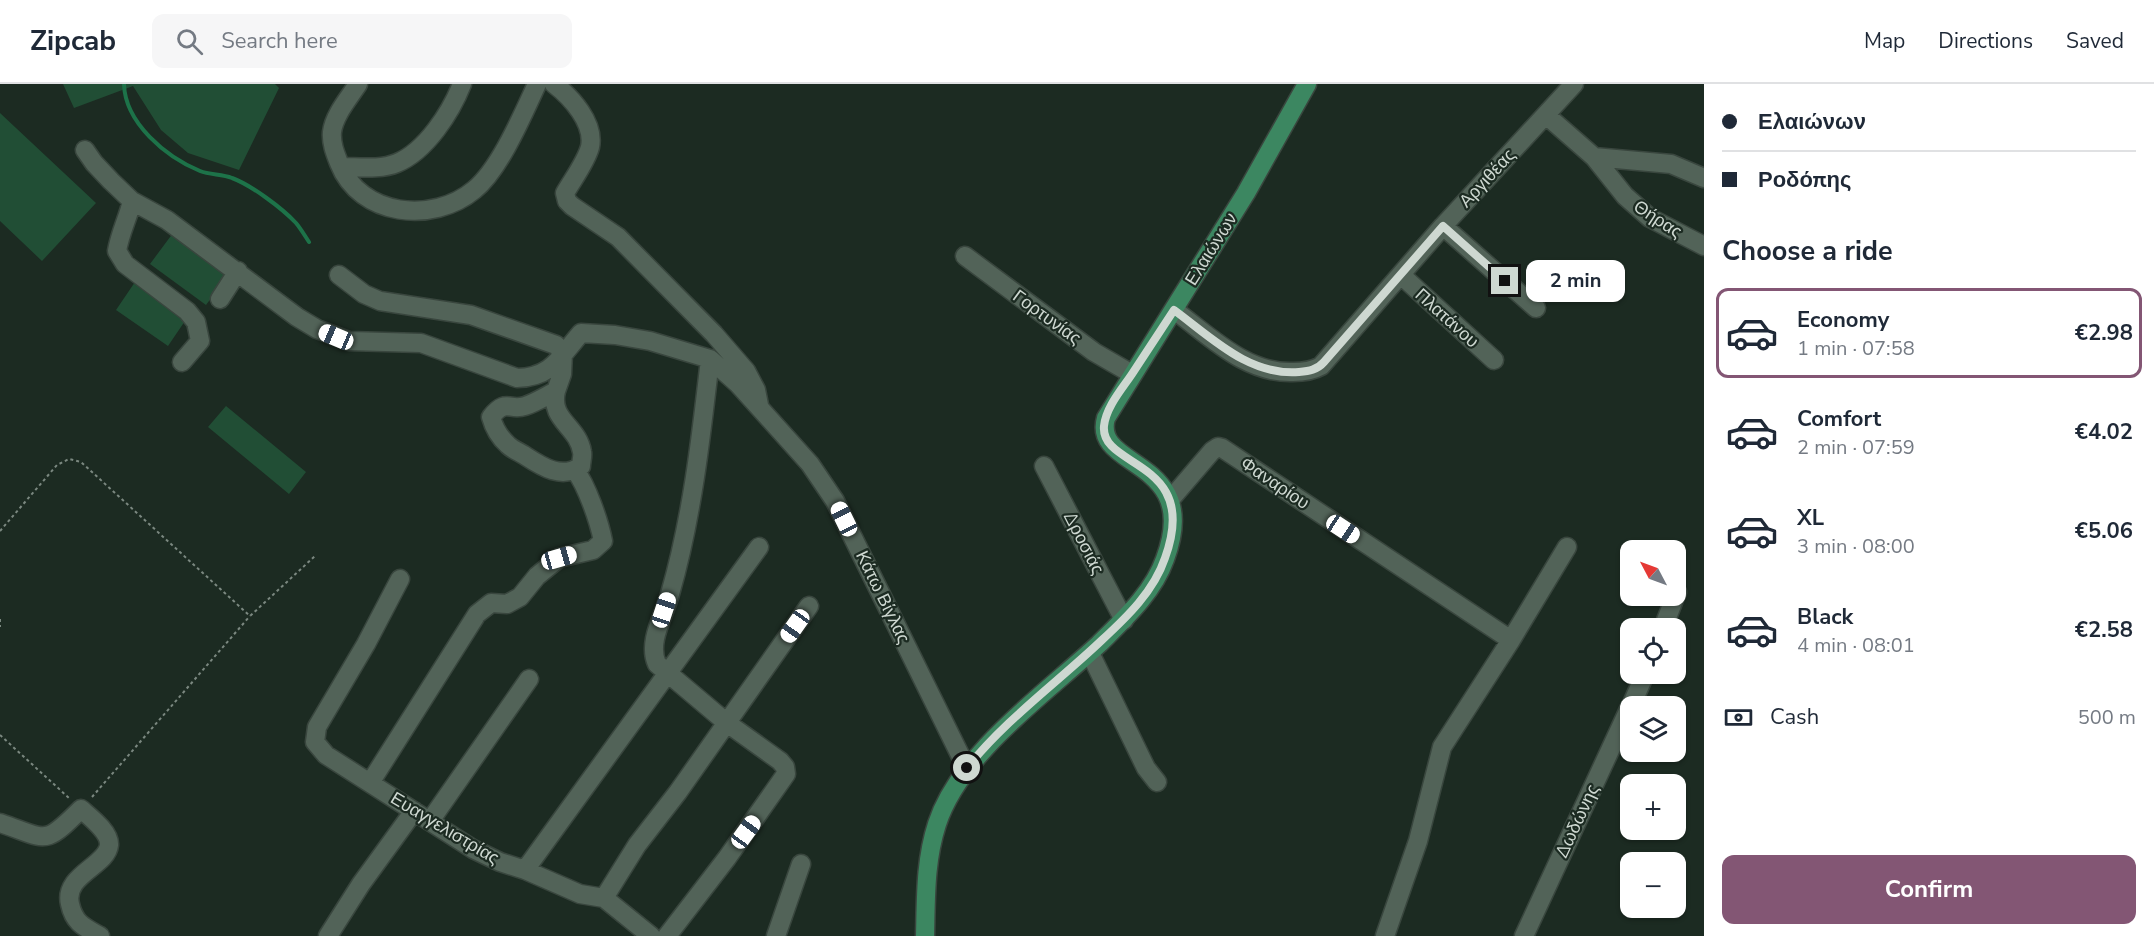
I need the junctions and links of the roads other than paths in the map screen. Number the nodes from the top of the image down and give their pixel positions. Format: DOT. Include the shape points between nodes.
graph roads {
  1 [pos="358,84"];
  2 [pos="462,84"];
  3 [pos="537,84"];
  4 [pos="554,84"];
  5 [pos="1307,84"];
  6 [pos="1574,84"];
  7 [pos="1546,115"];
  8 [pos="85,150"];
  9 [pos="1594,157"];
  10 [pos="341,167"];
  11 [pos="1704,178"];
  12 [pos="132,201"];
  13 [pos="1443,226"];
  14 [pos="1704,246"];
  15 [pos="965,256"];
  16 [pos="238,271"];
  17 [pos="339,275"];
  18 [pos="1401,276"];
  19 [pos="220,299"];
  20 [pos="1536,308"];
  21 [pos="1174,310"];
  22 [pos="563,353"];
  23 [pos="710,359"];
  24 [pos="1494,360"];
  25 [pos="182,362"];
  26 [pos="1132,374"];
  27 [pos="555,391"];
  28 [pos="759,408"];
  29 [pos="1044,466"];
  30 [pos="575,470"];
  31 [pos="1170,500"];
  32 [pos="759,547"];
  33 [pos="1567,547"];
  34 [pos="400,579"];
  35 [pos="809,606"];
  36 [pos="1124,620"];
  37 [pos="1511,640"];
  38 [pos="1089,653"];
  39 [pos="669,674"];
  40 [pos="529,680"];
  41 [pos="727,723"];
  42 [pos="1620,729"];
  43 [pos="967,768"];
  44 [pos="1157,782"];
  45 [pos="370,783"];
  46 [pos="414,811"];
  47 [pos="430,821"];
  48 [pos="0,823"];
  49 [pos="801,864"];
  50 [pos="525,870"];
  51 [pos="604,898"];
  52 [pos="100,936"];
  53 [pos="328,936"];
  54 [pos="651,936"];
  55 [pos="667,936"];
  56 [pos="776,936"];
  57 [pos="925,936"];
  58 [pos="1385,936"];
  59 [pos="1524,936"];
  1 -- 10 [label="street" via="336,119 332,133"];
  2 -- 10 [label="street" via="450,110 409,156 378,167"];
  3 -- 10 [label="street" via="513,136 485,180 448,206 413,211 381,204 357,191"];
  4 -- 28 [label="street" via="582,115 590,138 590,148 566,193 567,201 618,237 714,334 752,380"];
  5 -- 21 [label="main road, Ελαιώνων"];
  6 -- 7 [label="street, Αργιθέας"];
  7 -- 9 [label="street, Θήρας"];
  7 -- 13 [label="street, Αργιθέας"];
  8 -- 12 [label="street"];
  9 -- 11 [label="street" via="1671,164"];
  9 -- 14 [label="street, Θήρας" via="1625,196 1650,218"];
  12 -- 16 [label="street" via="167,220"];
  12 -- 25 [label="street" via="117,250 124,264 196,322 200,341"];
  13 -- 18 [label="street, Αργιθέας"];
  13 -- 20 [label="street"];
  15 -- 26 [label="street, Γορτυνίας" via="1075,338"];
  16 -- 19 [label="street"];
  16 -- 22 [label="street" via="297,317 349,341 421,343 517,378 533,378 548,371"];
  17 -- 22 [label="street" via="380,301 471,315 556,345"];
  18 -- 21 [label="street, Αργιθέας" via="1313,370 1287,372 1255,366"];
  18 -- 24 [label="street, Πλατάνου"];
  21 -- 26 [label="main road, Ελαιώνων"];
  22 -- 23 [label="street" via="581,333 650,341"];
  22 -- 27 [label="street" via="562,374"];
  23 -- 28 [label="street, Κάτω Βίγλας"];
  23 -- 39 [label="street" via="700,450 684,534 653,643 652,654 657,664"];
  26 -- 31 [label="main road, Ελαιώνων" via="1107,415 1105,437 1113,448 1155,479"];
  27 -- 30 [label="street" via="557,413 583,453 581,466"];
  27 -- 30 [label="street" via="523,407 498,408 491,417 494,428 509,446 546,469"];
  28 -- 43 [label="street, Κάτω Βίγλας" via="810,464 836,501"];
  29 -- 36 [label="street, Δροσιάς"];
  30 -- 45 [label="street" via="582,479 603,541 593,550 559,558 520,597 507,604 491,603 477,614"];
  31 -- 36 [label="main road" via="1174,524 1165,558 1153,583"];
  31 -- 37 [label="street, Φαναρίου" via="1212,451 1222,448"];
  32 -- 39 [label="street"];
  33 -- 37 [label="street"];
  34 -- 45 [label="street, Ευαγγελιστρίας" via="317,727 315,742 326,754"];
  35 -- 41 [label="street"];
  36 -- 38 [label="main road"];
  37 -- 58 [label="street" via="1442,747 1418,841"];
  38 -- 43 [label="main road" via="988,744"];
  38 -- 44 [label="street" via="1146,768"];
  39 -- 41 [label="street"];
  39 -- 50 [label="street"];
  40 -- 47 [label="street"];
  41 -- 51 [label="street" via="637,845"];
  41 -- 55 [label="street" via="780,761 786,774"];
  42 -- 59 [label="street, Δωδώνης"];
  43 -- 57 [label="main road" via="946,802 934,836 927,871"];
  45 -- 46 [label="street, Ευαγγελιστρίας"];
  46 -- 47 [label="street, Ευαγγελιστρίας"];
  46 -- 53 [label="street"];
  47 -- 50 [label="street, Ευαγγελιστρίας" via="473,849"];
  48 -- 52 [label="street" via="48,837 81,809 108,837 106,853 78,879 70,890 69,900 79,924"];
  49 -- 56 [label="street"];
  50 -- 51 [label="street, Ευαγγελιστρίας" via="580,894"];
  51 -- 54 [label="street"];
}
